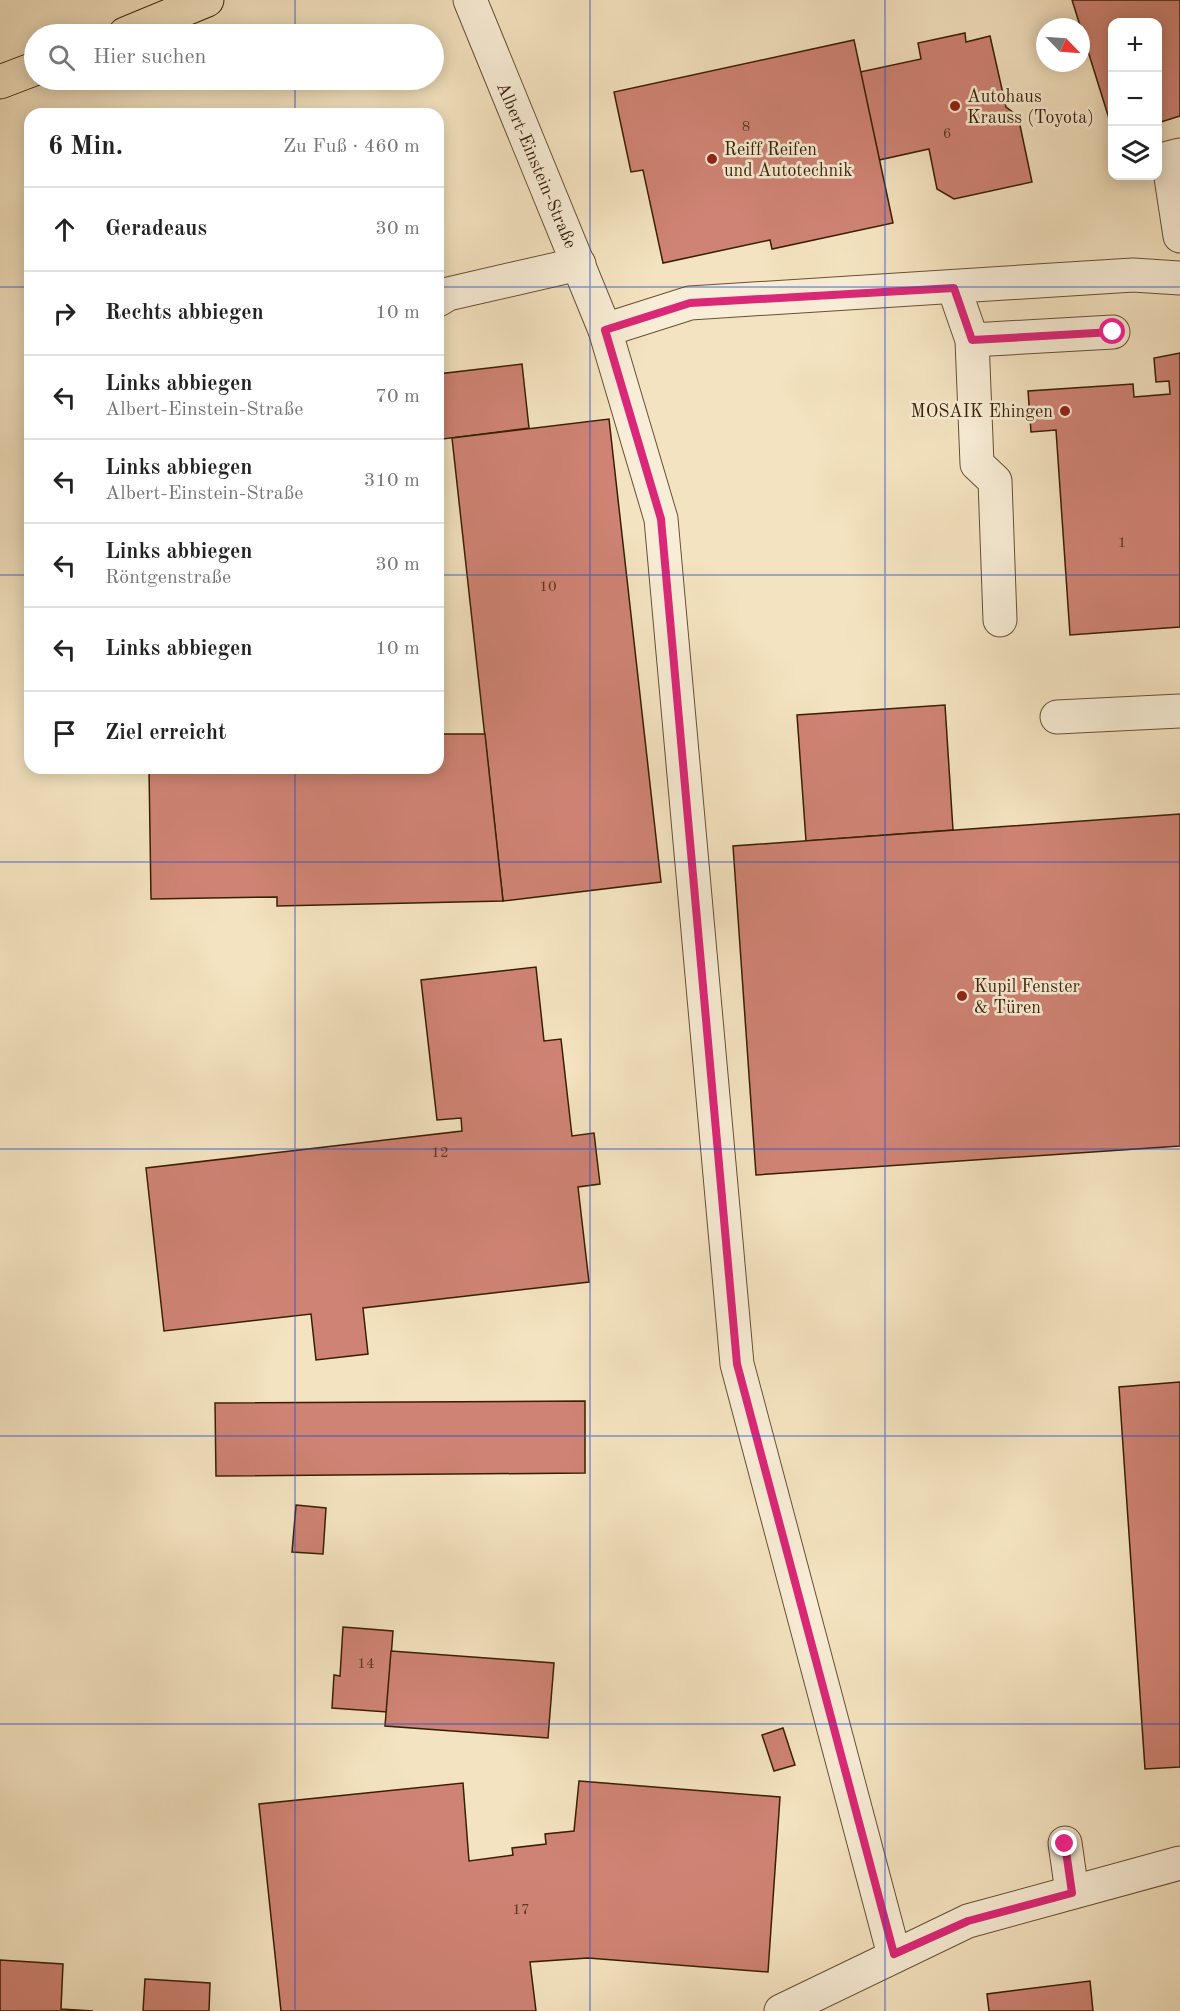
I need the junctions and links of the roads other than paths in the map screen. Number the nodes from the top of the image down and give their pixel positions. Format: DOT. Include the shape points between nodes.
graph roads {
  1 [pos="207,0"];
  2 [pos="470,0"];
  3 [pos="149,24"];
  4 [pos="24,73"];
  5 [pos="0,82"];
  6 [pos="1180,155"];
  7 [pos="1180,236"];
  8 [pos="579,264"];
  9 [pos="1180,278"];
  10 [pos="954,288"];
  11 [pos="444,294"];
  12 [pos="605,330"];
  13 [pos="1113,332"];
  14 [pos="972,340"];
  15 [pos="1000,620"];
  16 [pos="1180,711"];
  17 [pos="1057,717"];
  18 [pos="1065,1844"];
  19 [pos="1180,1863"];
  20 [pos="1072,1893"];
  21 [pos="894,1954"];
  22 [pos="781,2011"];
  1 -- 3 [label="main road"];
  2 -- 8 [label="street, Albert-Einstein-Straße"];
  4 -- 5 [label="main road"];
  6 -- 7 [label="street" via="1168,158"];
  8 -- 11 [label="street"];
  8 -- 12 [label="street, Albert-Einstein-Straße"];
  9 -- 10 [label="street" via="1133,275"];
  10 -- 12 [label="street" via="690,303"];
  10 -- 14 [label="street"];
  12 -- 21 [label="street, Albert-Einstein-Straße" via="661,519 737,1364"];
  13 -- 14 [label="street"];
  14 -- 15 [label="street" via="977,464 995,481"];
  16 -- 17 [label="street"];
  18 -- 20 [label="street"];
  19 -- 20 [label="street"];
  20 -- 21 [label="street" via="968,1921"];
  21 -- 22 [label="street"];
}
